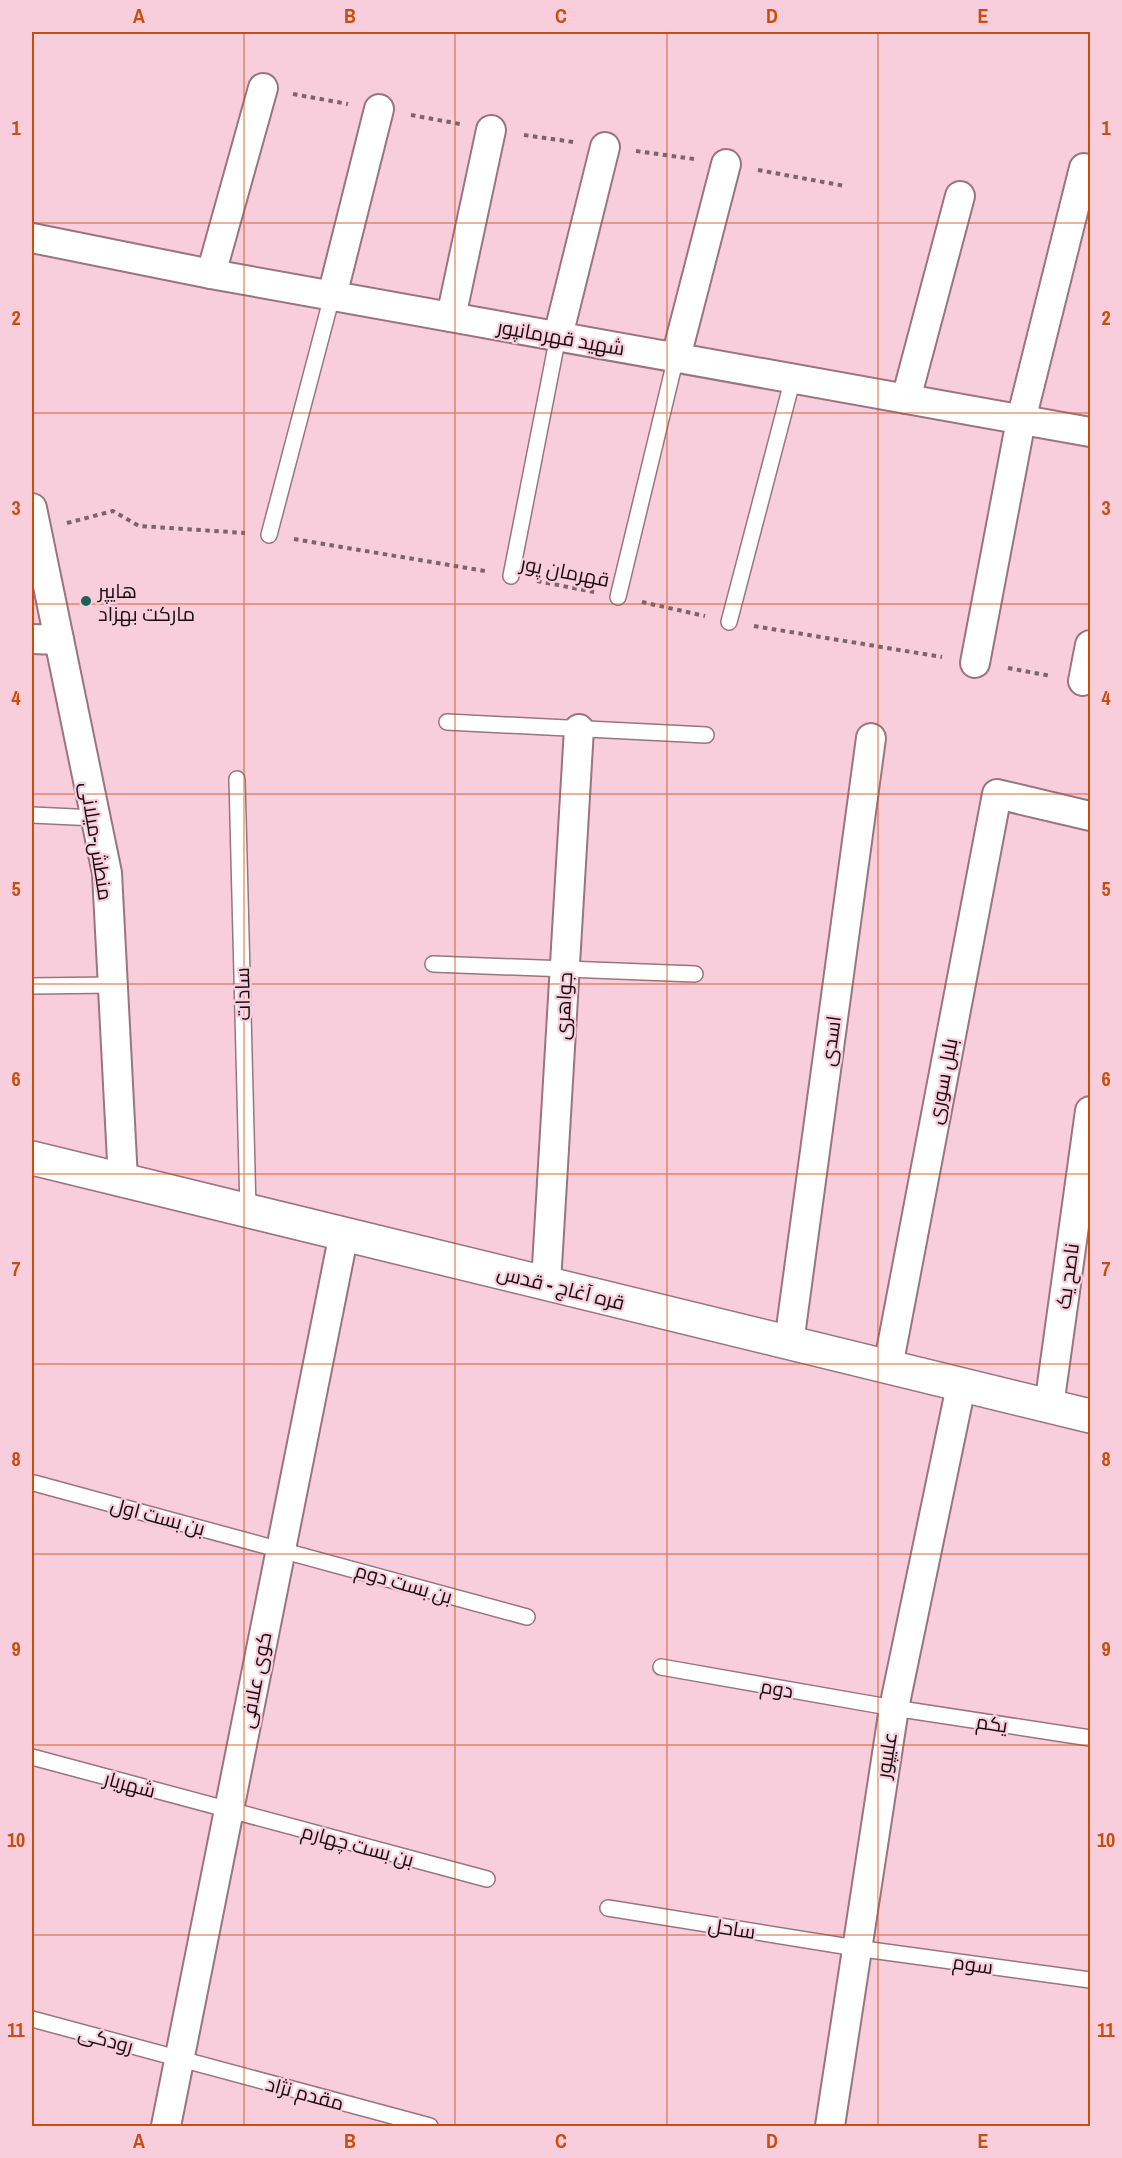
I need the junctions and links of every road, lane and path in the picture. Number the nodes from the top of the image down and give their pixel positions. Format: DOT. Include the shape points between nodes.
graph roads {
  1 [pos="263,88"];
  2 [pos="379,109"];
  3 [pos="491,130"];
  4 [pos="605,147"];
  5 [pos="726,164"];
  6 [pos="1083,168"];
  7 [pos="844,186"];
  8 [pos="960,196"];
  9 [pos="32,238"];
  10 [pos="211,274"];
  11 [pos="332,296"];
  12 [pos="451,317"];
  13 [pos="558,336"];
  14 [pos="676,357"];
  15 [pos="793,378"];
  16 [pos="906,399"];
  17 [pos="1021,420"];
  18 [pos="1090,432"];
  19 [pos="34,520"];
  20 [pos="269,535"];
  21 [pos="511,576"];
  22 [pos="618,597"];
  23 [pos="729,622"];
  24 [pos="45,639"];
  25 [pos="1090,645"];
  26 [pos="975,663"];
  27 [pos="1083,681"];
  28 [pos="447,722"];
  29 [pos="579,729"];
  30 [pos="706,735"];
  31 [pos="871,738"];
  32 [pos="237,779"];
  33 [pos="32,815"];
  34 [pos="1090,816"];
  35 [pos="96,818"];
  36 [pos="433,964"];
  37 [pos="565,969"];
  38 [pos="695,974"];
  39 [pos="32,986"];
  40 [pos="112,986"];
  41 [pos="1090,1111"];
  42 [pos="32,1158"];
  43 [pos="123,1180"];
  44 [pos="248,1210"];
  45 [pos="344,1233"];
  46 [pos="546,1283"];
  47 [pos="789,1343"];
  48 [pos="888,1367"];
  49 [pos="961,1386"];
  50 [pos="1049,1406"];
  51 [pos="1090,1416"];
  52 [pos="34,1483"];
  53 [pos="282,1549"];
  54 [pos="527,1617"];
  55 [pos="661,1668"];
  56 [pos="894,1708"];
  57 [pos="1090,1738"];
  58 [pos="32,1757"];
  59 [pos="229,1811"];
  60 [pos="488,1879"];
  61 [pos="608,1908"];
  62 [pos="856,1948"];
  63 [pos="1090,1980"];
  64 [pos="32,2019"];
  65 [pos="180,2059"];
  66 [pos="166,2127"];
  67 [pos="430,2127"];
  68 [pos="830,2127"];
  1 -- 2 [label="path"];
  1 -- 10 [label="street"];
  2 -- 3 [label="path"];
  2 -- 11 [label="street"];
  3 -- 4 [label="path"];
  3 -- 12 [label="street"];
  4 -- 5 [label="path"];
  4 -- 13 [label="street"];
  5 -- 7 [label="path"];
  5 -- 14 [label="street"];
  6 -- 17 [label="street"];
  8 -- 16 [label="street"];
  9 -- 10 [label="street, شهید قهرمانپور"];
  10 -- 11 [label="street, شهید قهرمانپور"];
  11 -- 12 [label="street, شهید قهرمانپور"];
  11 -- 20 [label="lane"];
  12 -- 13 [label="street, شهید قهرمانپور"];
  13 -- 14 [label="street, شهید قهرمانپور"];
  13 -- 21 [label="lane"];
  14 -- 15 [label="street, شهید قهرمانپور"];
  14 -- 22 [label="lane"];
  15 -- 16 [label="street, شهید قهرمانپور"];
  15 -- 23 [label="lane"];
  16 -- 17 [label="street, شهید قهرمانپور"];
  17 -- 18 [label="street, شهید قهرمانپور"];
  17 -- 26 [label="street"];
  19 -- 20 [label="path, قهرمان پور" via="113,511 139,526"];
  19 -- 24 [label="street, منطش-میلانی"];
  20 -- 21 [label="path, قهرمان پور"];
  21 -- 22 [label="path, قهرمان پور"];
  22 -- 23 [label="path, قهرمان پور"];
  23 -- 26 [label="path, قهرمان پور"];
  24 -- 35 [label="street, منطش-میلانی"];
  25 -- 27 [label="street"];
  26 -- 27 [label="path, قهرمان پور"];
  28 -- 29 [label="lane"];
  29 -- 30 [label="lane"];
  29 -- 37 [label="street, جواهری"];
  31 -- 47 [label="street, اسدی"];
  32 -- 44 [label="lane, سادات"];
  33 -- 35 [label="lane"];
  34 -- 48 [label="street, بلبل سوری" via="996,794"];
  35 -- 40 [label="street, منطش-میلانی" via="106,873"];
  36 -- 37 [label="lane"];
  37 -- 38 [label="lane"];
  37 -- 46 [label="street, جواهری"];
  39 -- 40 [label="lane"];
  40 -- 43 [label="street, منطش-میلانی"];
  41 -- 50 [label="street, ناصح یک"];
  42 -- 43 [label="main road, قره آغاج - قدس"];
  43 -- 44 [label="main road, قره آغاج - قدس"];
  44 -- 45 [label="main road, قره آغاج - قدس"];
  45 -- 46 [label="main road, قره آغاج - قدس"];
  45 -- 53 [label="street, کوی علافی"];
  46 -- 47 [label="main road, قره آغاج - قدس"];
  47 -- 48 [label="main road, قره آغاج - قدس"];
  48 -- 49 [label="main road, قره آغاج - قدس"];
  49 -- 50 [label="main road, قره آغاج - قدس"];
  49 -- 56 [label="street, علیپور"];
  50 -- 51 [label="main road, قره آغاج - قدس"];
  52 -- 53 [label="lane, بن بست اول"];
  53 -- 54 [label="lane, بن بست دوم"];
  53 -- 59 [label="street, کوی علافی"];
  55 -- 56 [label="lane, دوم"];
  56 -- 57 [label="lane, یکم"];
  56 -- 62 [label="street, علیپور"];
  58 -- 59 [label="lane, شهریار"];
  59 -- 60 [label="lane, بن بست چهارم"];
  59 -- 65 [label="street, کوی علافی"];
  61 -- 62 [label="lane, ساحل"];
  62 -- 63 [label="lane, سوم"];
  62 -- 68 [label="street, علیپور"];
  64 -- 65 [label="lane, رودکی"];
  65 -- 66 [label="street, کوی علافی"];
  65 -- 67 [label="lane, مقدم نژاد"];
}
